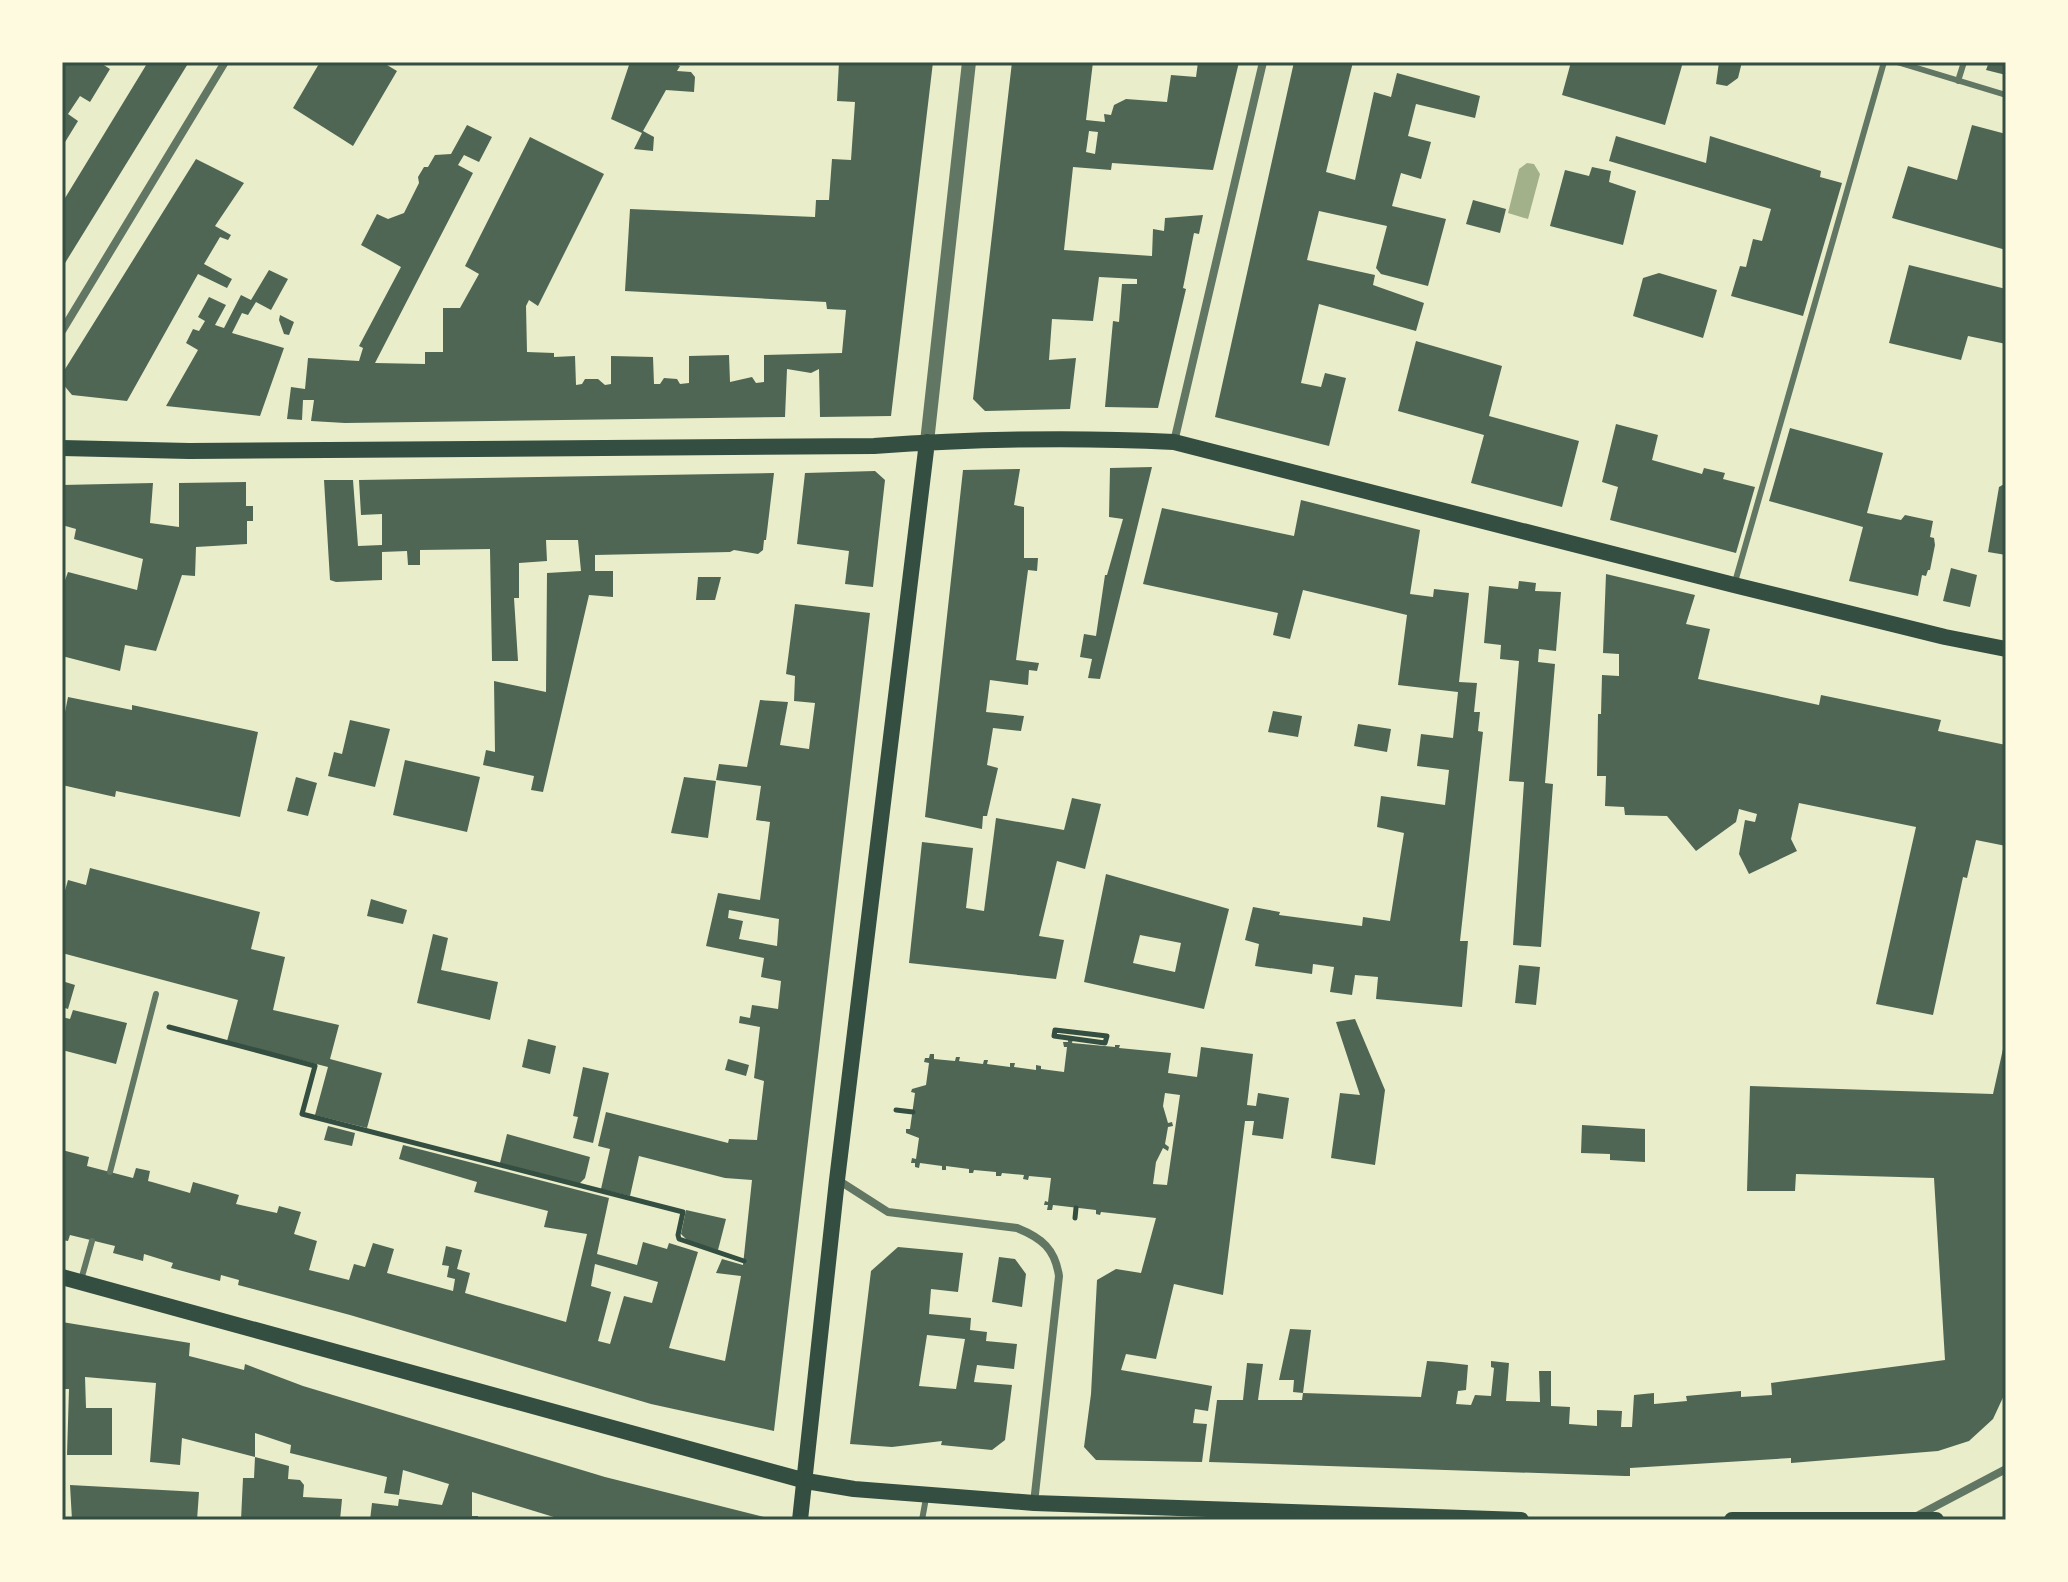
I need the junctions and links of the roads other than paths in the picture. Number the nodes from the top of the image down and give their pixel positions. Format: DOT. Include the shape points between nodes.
graph roads {
  1 [pos="225,62"];
  2 [pos="969,62"];
  3 [pos="1263,62"];
  4 [pos="1884,62"];
  5 [pos="1897,62"];
  6 [pos="1964,62"];
  7 [pos="1958,81"];
  8 [pos="2006,95"];
  9 [pos="62,331"];
  10 [pos="927,442"];
  11 [pos="1174,442"];
  12 [pos="62,448"];
  13 [pos="1734,585"];
  14 [pos="2006,649"];
  15 [pos="156,994"];
  16 [pos="110,1172"];
  17 [pos="837,1180"];
  18 [pos="92,1241"];
  19 [pos="62,1277"];
  20 [pos="81,1282"];
  21 [pos="2006,1469"];
  22 [pos="806,1481"];
  23 [pos="927,1495"];
  24 [pos="1034,1503"];
  25 [pos="1913,1518"];
  26 [pos="800,1520"];
  27 [pos="922,1520"];
  28 [pos="1521,1520"];
  29 [pos="1732,1520"];
  30 [pos="1936,1520"];
  1 -- 9 [label="street"];
  2 -- 10 [label="street"];
  3 -- 11 [label="street"];
  4 -- 13 [label="lane"];
  5 -- 7 [label="lane"];
  6 -- 7 [label="lane"];
  7 -- 8 [label="lane"];
  10 -- 11 [label="main road"];
  10 -- 12 [label="main road"];
  10 -- 17 [label="main road"];
  11 -- 13 [label="main road"];
  13 -- 14 [label="main road"];
  15 -- 16 [label="lane"];
  17 -- 22 [label="main road"];
  17 -- 24 [label="street" via="888,1212 1017,1228 1048,1245 1059,1276"];
  18 -- 20 [label="lane"];
  19 -- 20 [label="main road"];
  20 -- 22 [label="main road"];
  21 -- 25 [label="street"];
  22 -- 23 [label="main road"];
  22 -- 26 [label="main road"];
  23 -- 24 [label="main road"];
  23 -- 27 [label="lane"];
  24 -- 28 [label="main road"];
  25 -- 29 [label="main road"];
  25 -- 30 [label="main road"];
}
